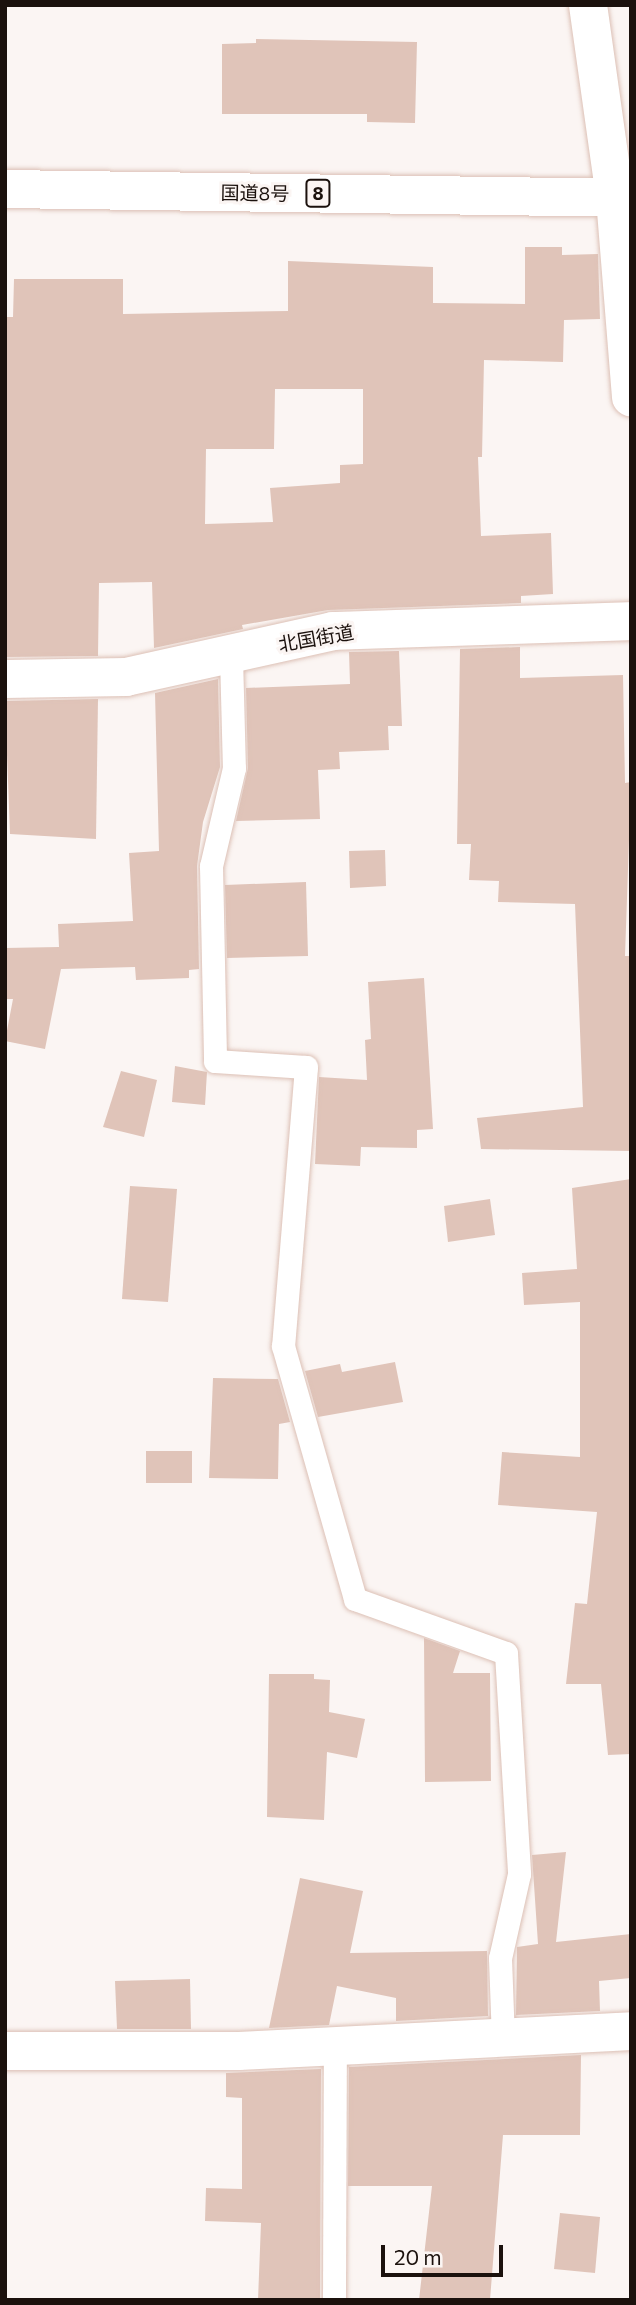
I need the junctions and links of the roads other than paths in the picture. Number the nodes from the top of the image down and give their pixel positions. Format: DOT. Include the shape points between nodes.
graph roads {
  1 [pos="588,5"];
  2 [pos="5,189"];
  3 [pos="623,198"];
  4 [pos="631,397"];
  5 [pos="631,621"];
  6 [pos="231,656"];
  7 [pos="5,679"];
  8 [pos="631,2031"];
  9 [pos="503,2038"];
  10 [pos="335,2048"];
  11 [pos="5,2051"];
  12 [pos="334,2300"];
  1 -- 3 [label="main road"];
  2 -- 3 [label="main road, 国道8号 / 8"];
  3 -- 4 [label="main road"];
  5 -- 6 [label="main road, 北国街道" via="333,631"];
  6 -- 7 [label="main road, 北国街道" via="126,677"];
  6 -- 9 [label="lane" via="234,768 211,866 215,1060 306,1067 283,1346 355,1599 506,1653 519,1874 500,1958"];
  8 -- 9 [label="main road"];
  9 -- 10 [label="main road"];
  10 -- 11 [label="main road"];
  10 -- 12 [label="lane"];
}
